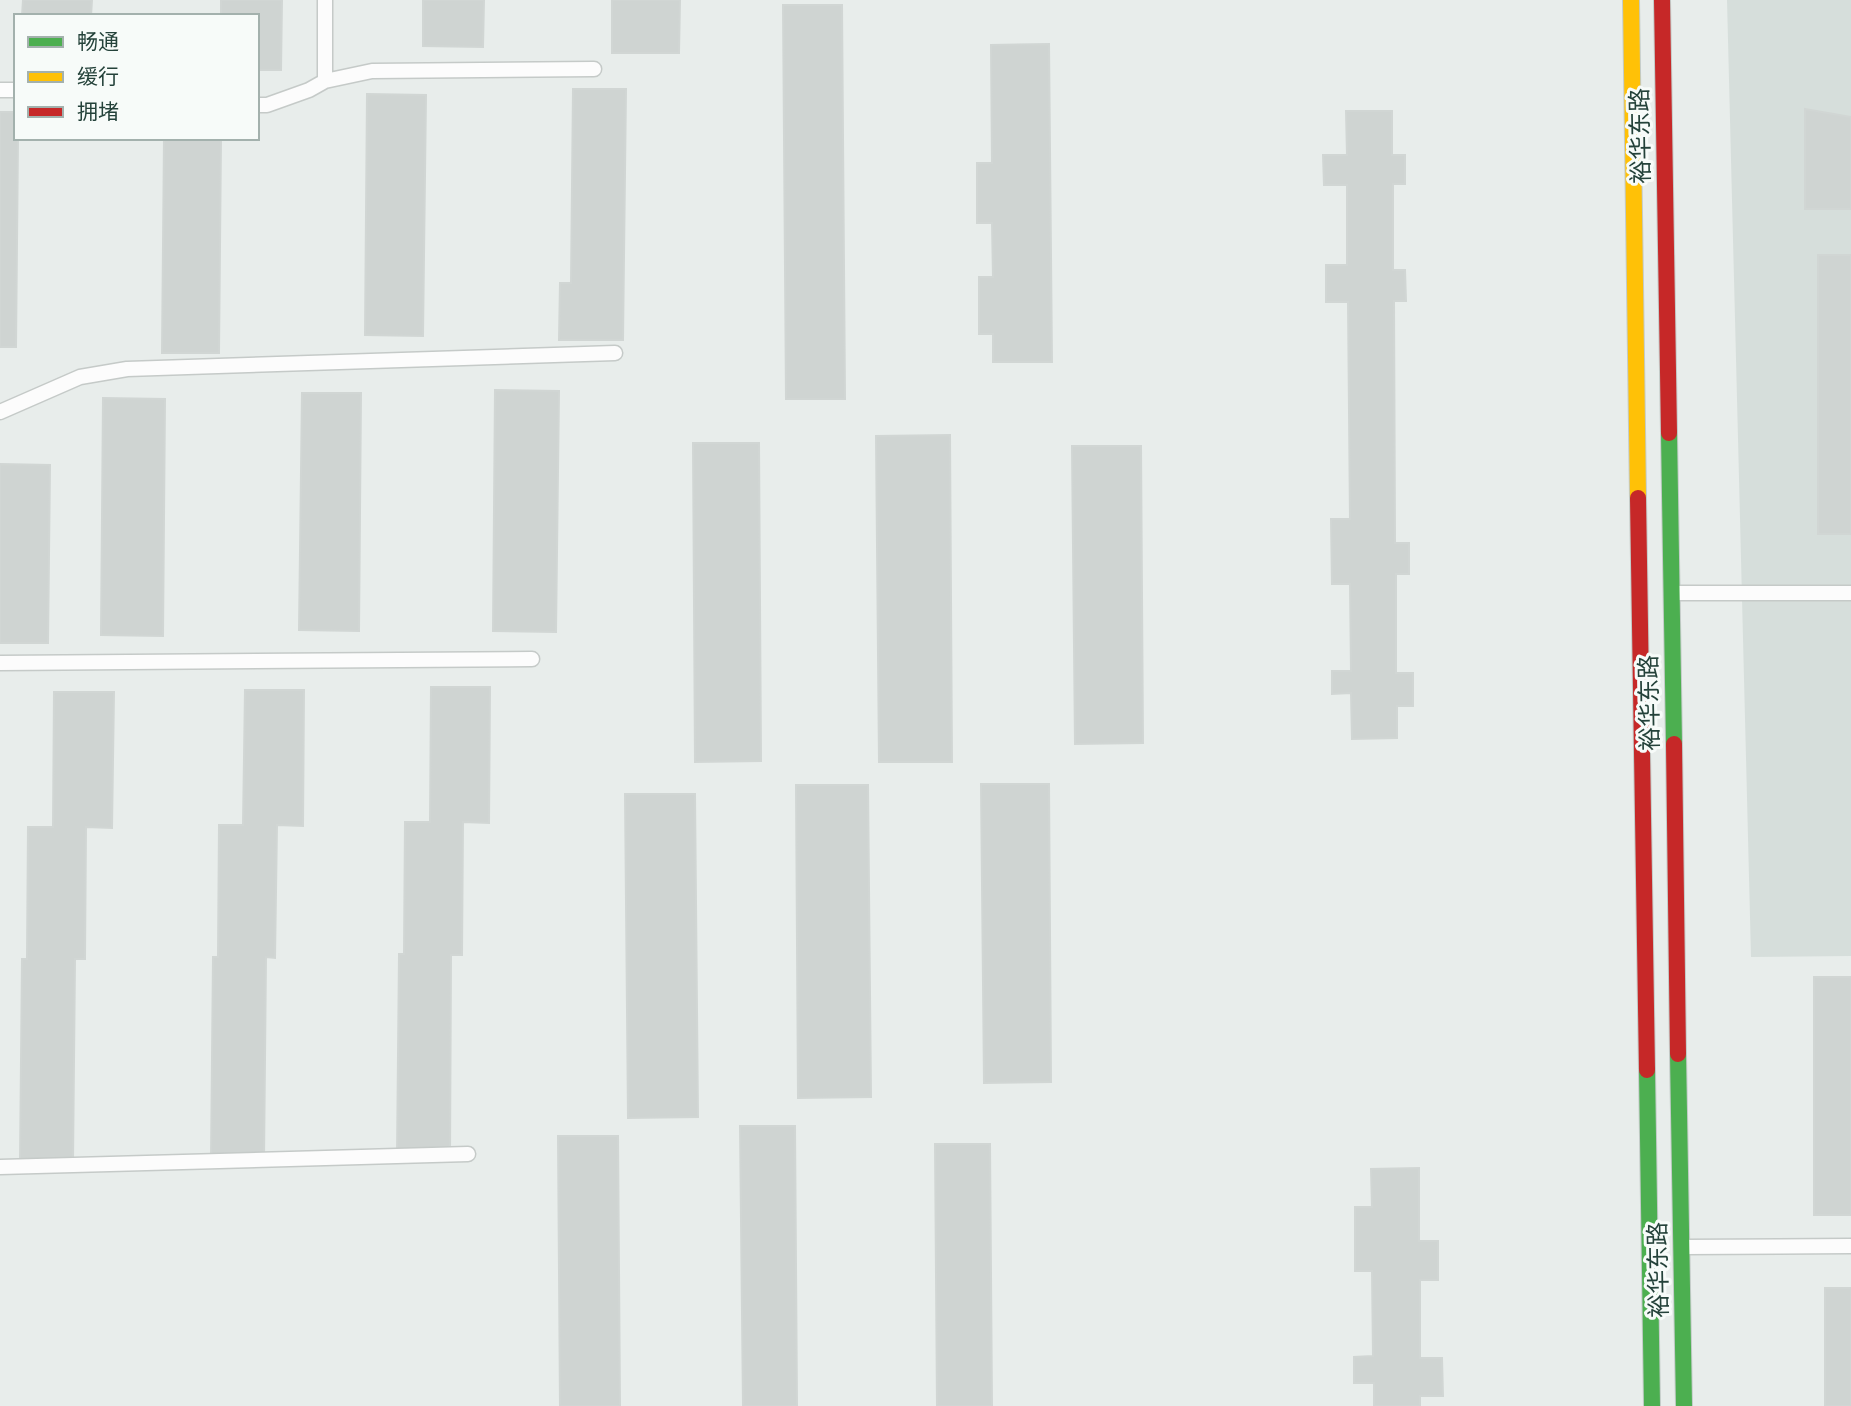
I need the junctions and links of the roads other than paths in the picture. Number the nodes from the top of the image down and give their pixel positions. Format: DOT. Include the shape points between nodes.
graph roads {
  1 [pos="325,0"];
  2 [pos="1631,0"];
  3 [pos="1662,0"];
  4 [pos="594,69"];
  5 [pos="326,81"];
  6 [pos="259,105"];
  7 [pos="615,353"];
  8 [pos="0,412"];
  9 [pos="1671,593"];
  10 [pos="1851,593"];
  11 [pos="532,659"];
  12 [pos="0,663"];
  13 [pos="468,1154"];
  14 [pos="0,1167"];
  15 [pos="1851,1245"];
  16 [pos="1681,1247"];
  17 [pos="1652,1406"];
  18 [pos="1684,1406"];
  1 -- 5 [label="lane"];
  2 -- 17 [label="street, 裕华东路"];
  3 -- 9 [label="street, 裕华东路"];
  4 -- 5 [label="lane" via="372,71"];
  5 -- 6 [label="lane"];
  7 -- 8 [label="lane" via="127,369 80,377"];
  9 -- 10 [label="lane"];
  9 -- 16 [label="street, 裕华东路"];
  11 -- 12 [label="lane"];
  13 -- 14 [label="lane"];
  15 -- 16 [label="lane"];
  16 -- 18 [label="street, 裕华东路"];
}
